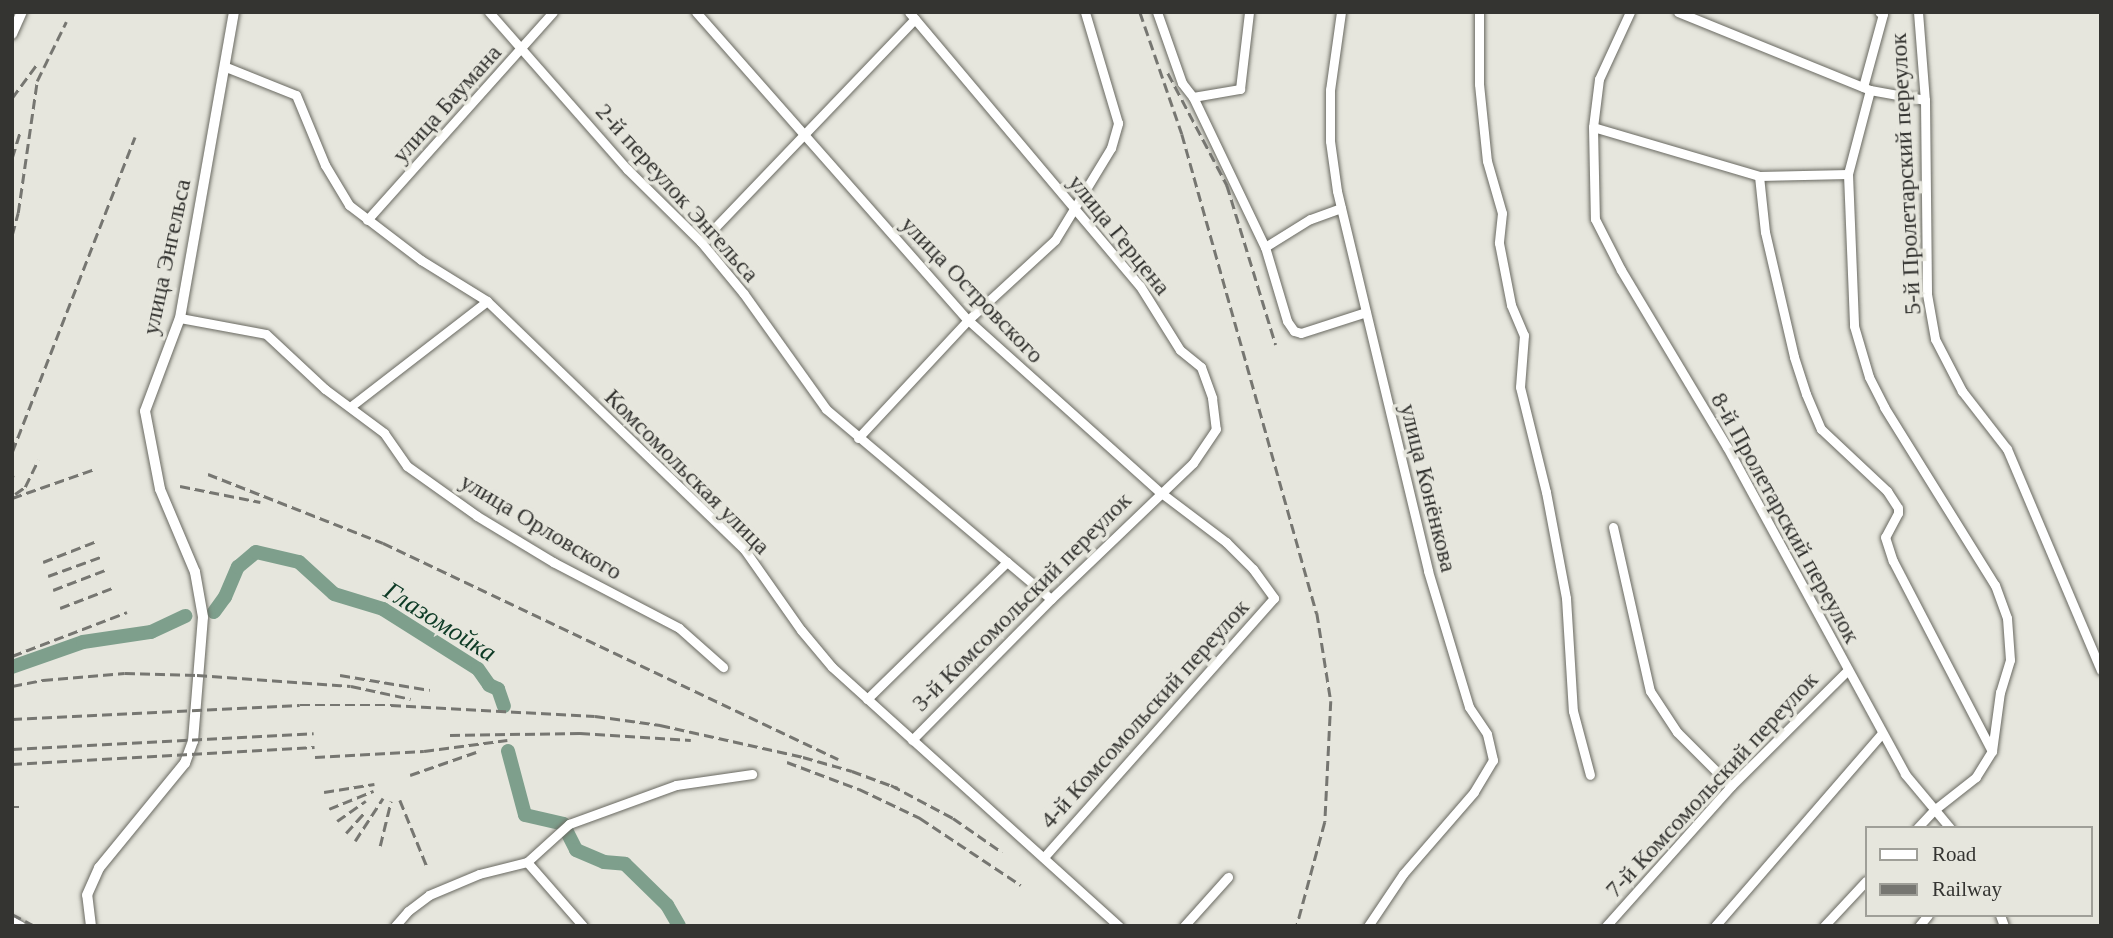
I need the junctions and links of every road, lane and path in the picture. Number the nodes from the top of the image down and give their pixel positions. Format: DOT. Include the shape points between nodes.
graph roads {
  1 [pos="22,12"];
  2 [pos="234,12"];
  3 [pos="489,12"];
  4 [pos="553,12"];
  5 [pos="696,12"];
  6 [pos="1085,12"];
  7 [pos="1157,12"];
  8 [pos="1249,12"];
  9 [pos="1341,12"];
  10 [pos="1479,12"];
  11 [pos="1630,12"];
  12 [pos="1678,12"];
  13 [pos="1879,12"];
  14 [pos="1918,12"];
  15 [pos="912,16"];
  16 [pos="12,34"];
  17 [pos="522,50"];
  18 [pos="226,67"];
  19 [pos="1866,88"];
  20 [pos="1193,97"];
  21 [pos="1925,100"];
  22 [pos="1593,127"];
  23 [pos="802,134"];
  24 [pos="1848,174"];
  25 [pos="1759,176"];
  26 [pos="1074,207"];
  27 [pos="1341,208"];
  28 [pos="368,220"];
  29 [pos="701,242"];
  30 [pos="1265,247"];
  31 [pos="487,301"];
  32 [pos="1366,312"];
  33 [pos="180,318"];
  34 [pos="968,320"];
  35 [pos="350,407"];
  36 [pos="858,438"];
  37 [pos="1160,492"];
  38 [pos="1613,527"];
  39 [pos="1007,562"];
  40 [pos="1274,598"];
  41 [pos="1051,599"];
  42 [pos="723,667"];
  43 [pos="2101,670"];
  44 [pos="1847,671"];
  45 [pos="867,699"];
  46 [pos="1882,733"];
  47 [pos="912,740"];
  48 [pos="1992,751"];
  49 [pos="752,774"];
  50 [pos="1590,775"];
  51 [pos="1731,786"];
  52 [pos="1934,810"];
  53 [pos="1919,826"];
  54 [pos="1948,826"];
  55 [pos="1044,857"];
  56 [pos="527,862"];
  57 [pos="1228,877"];
  58 [pos="1864,883"];
  59 [pos="12,921"];
  60 [pos="21,926"];
  61 [pos="91,926"];
  62 [pos="395,926"];
  63 [pos="583,926"];
  64 [pos="1119,926"];
  65 [pos="1184,926"];
  66 [pos="1368,926"];
  67 [pos="1606,926"];
  68 [pos="1715,926"];
  69 [pos="1824,926"];
  1 -- 16 [label="street"];
  2 -- 18 [label="street, улица Энгельса"];
  3 -- 17 [label="street, 2-й переулок Энгельса"];
  4 -- 17 [label="street, улица Баумана"];
  5 -- 23 [label="street, улица Островского"];
  6 -- 26 [label="street" via="1118,123 1111,148"];
  7 -- 20 [label="street" via="1182,83"];
  8 -- 20 [label="street" via="1240,89"];
  9 -- 27 [label="street, улица Конёнкова" via="1330,142"];
  10 -- 50 [label="street" via="1479,84 1487,161 1502,213 1499,243 1511,305 1524,335 1520,387 1566,598 1573,712"];
  11 -- 22 [label="street" via="1599,79"];
  12 -- 19 [label="street"];
  13 -- 19 [label="street" via="1883,15"];
  14 -- 21 [label="street, 5-й Пролетарский переулок"];
  15 -- 23 [label="street"];
  15 -- 26 [label="street, улица Герцена"];
  17 -- 28 [label="street, улица Баумана"];
  17 -- 29 [label="street, 2-й переулок Энгельса" via="627,169"];
  18 -- 28 [label="street, Комсомольская улица" via="296,95 336,188"];
  18 -- 33 [label="street, улица Энгельса"];
  19 -- 21 [label="street"];
  19 -- 24 [label="street"];
  20 -- 30 [label="street"];
  21 -- 43 [label="street, 5-й Пролетарский переулок" via="1927,294 1935,339 1962,391 2007,449"];
  22 -- 25 [label="street"];
  22 -- 44 [label="street, 8-й Пролетарский переулок" via="1595,219 1727,447"];
  23 -- 29 [label="street"];
  23 -- 34 [label="street, улица Островского"];
  24 -- 25 [label="street"];
  24 -- 48 [label="street" via="1854,326 1869,377 1995,585 2007,618 2010,660 2000,692"];
  25 -- 48 [label="street" via="1765,232 1806,394 1821,429 1887,491 1898,508 1885,537 1893,561"];
  26 -- 34 [label="street" via="1055,240"];
  26 -- 37 [label="street, улица Герцена" via="1140,286 1180,350 1201,367 1212,398 1216,429 1206,448"];
  27 -- 30 [label="street" via="1310,219"];
  27 -- 32 [label="street, улица Конёнкова"];
  28 -- 31 [label="street, Комсомольская улица"];
  29 -- 36 [label="street, 2-й переулок Энгельса" via="826,409"];
  30 -- 32 [label="street" via="1293,331"];
  31 -- 35 [label="street"];
  31 -- 45 [label="street, Комсомольская улица" via="744,549 831,667"];
  32 -- 66 [label="street, улица Конёнкова" via="1428,571 1469,707 1487,734 1493,760 1474,792 1403,874"];
  33 -- 35 [label="street, улица Орловского" via="266,334"];
  33 -- 61 [label="street, улица Энгельса" via="145,411 160,489 195,572 203,617 193,741 185,763 99,868 87,895"];
  34 -- 36 [label="street"];
  34 -- 37 [label="street, улица Островского"];
  35 -- 42 [label="street, улица Орловского" via="384,433 407,466 477,516 679,628"];
  36 -- 39 [label="street, 2-й переулок Энгельса"];
  37 -- 40 [label="street, улица Островского" via="1226,542"];
  37 -- 41 [label="street, 3-й Комсомольский переулок"];
  38 -- 51 [label="street" via="1650,691 1677,732"];
  39 -- 41 [label="street, 2-й переулок Энгельса"];
  39 -- 45 [label="street"];
  40 -- 55 [label="street, 4-й Комсомольский переулок"];
  41 -- 47 [label="street, 3-й Комсомольский переулок"];
  44 -- 46 [label="street, 8-й Пролетарский переулок"];
  44 -- 51 [label="street, 7-й Комсомольский переулок"];
  45 -- 47 [label="street, Комсомольская улица"];
  46 -- 52 [label="street, 8-й Пролетарский переулок" via="1905,774"];
  46 -- 68 [label="street"];
  47 -- 55 [label="street, Комсомольская улица"];
  48 -- 52 [label="street" via="1976,777"];
  49 -- 56 [label="street" via="676,785 569,824"];
  51 -- 67 [label="street, 7-й Комсомольский переулок"];
  52 -- 53 [label="street"];
  52 -- 54 [label="street, 8-й Пролетарский переулок"];
  55 -- 64 [label="street, Комсомольская улица"];
  56 -- 62 [label="street" via="479,874 429,895"];
  56 -- 63 [label="street"];
  57 -- 65 [label="street"];
  58 -- 69 [label="street"];
  59 -- 60 [label="street"];
}
